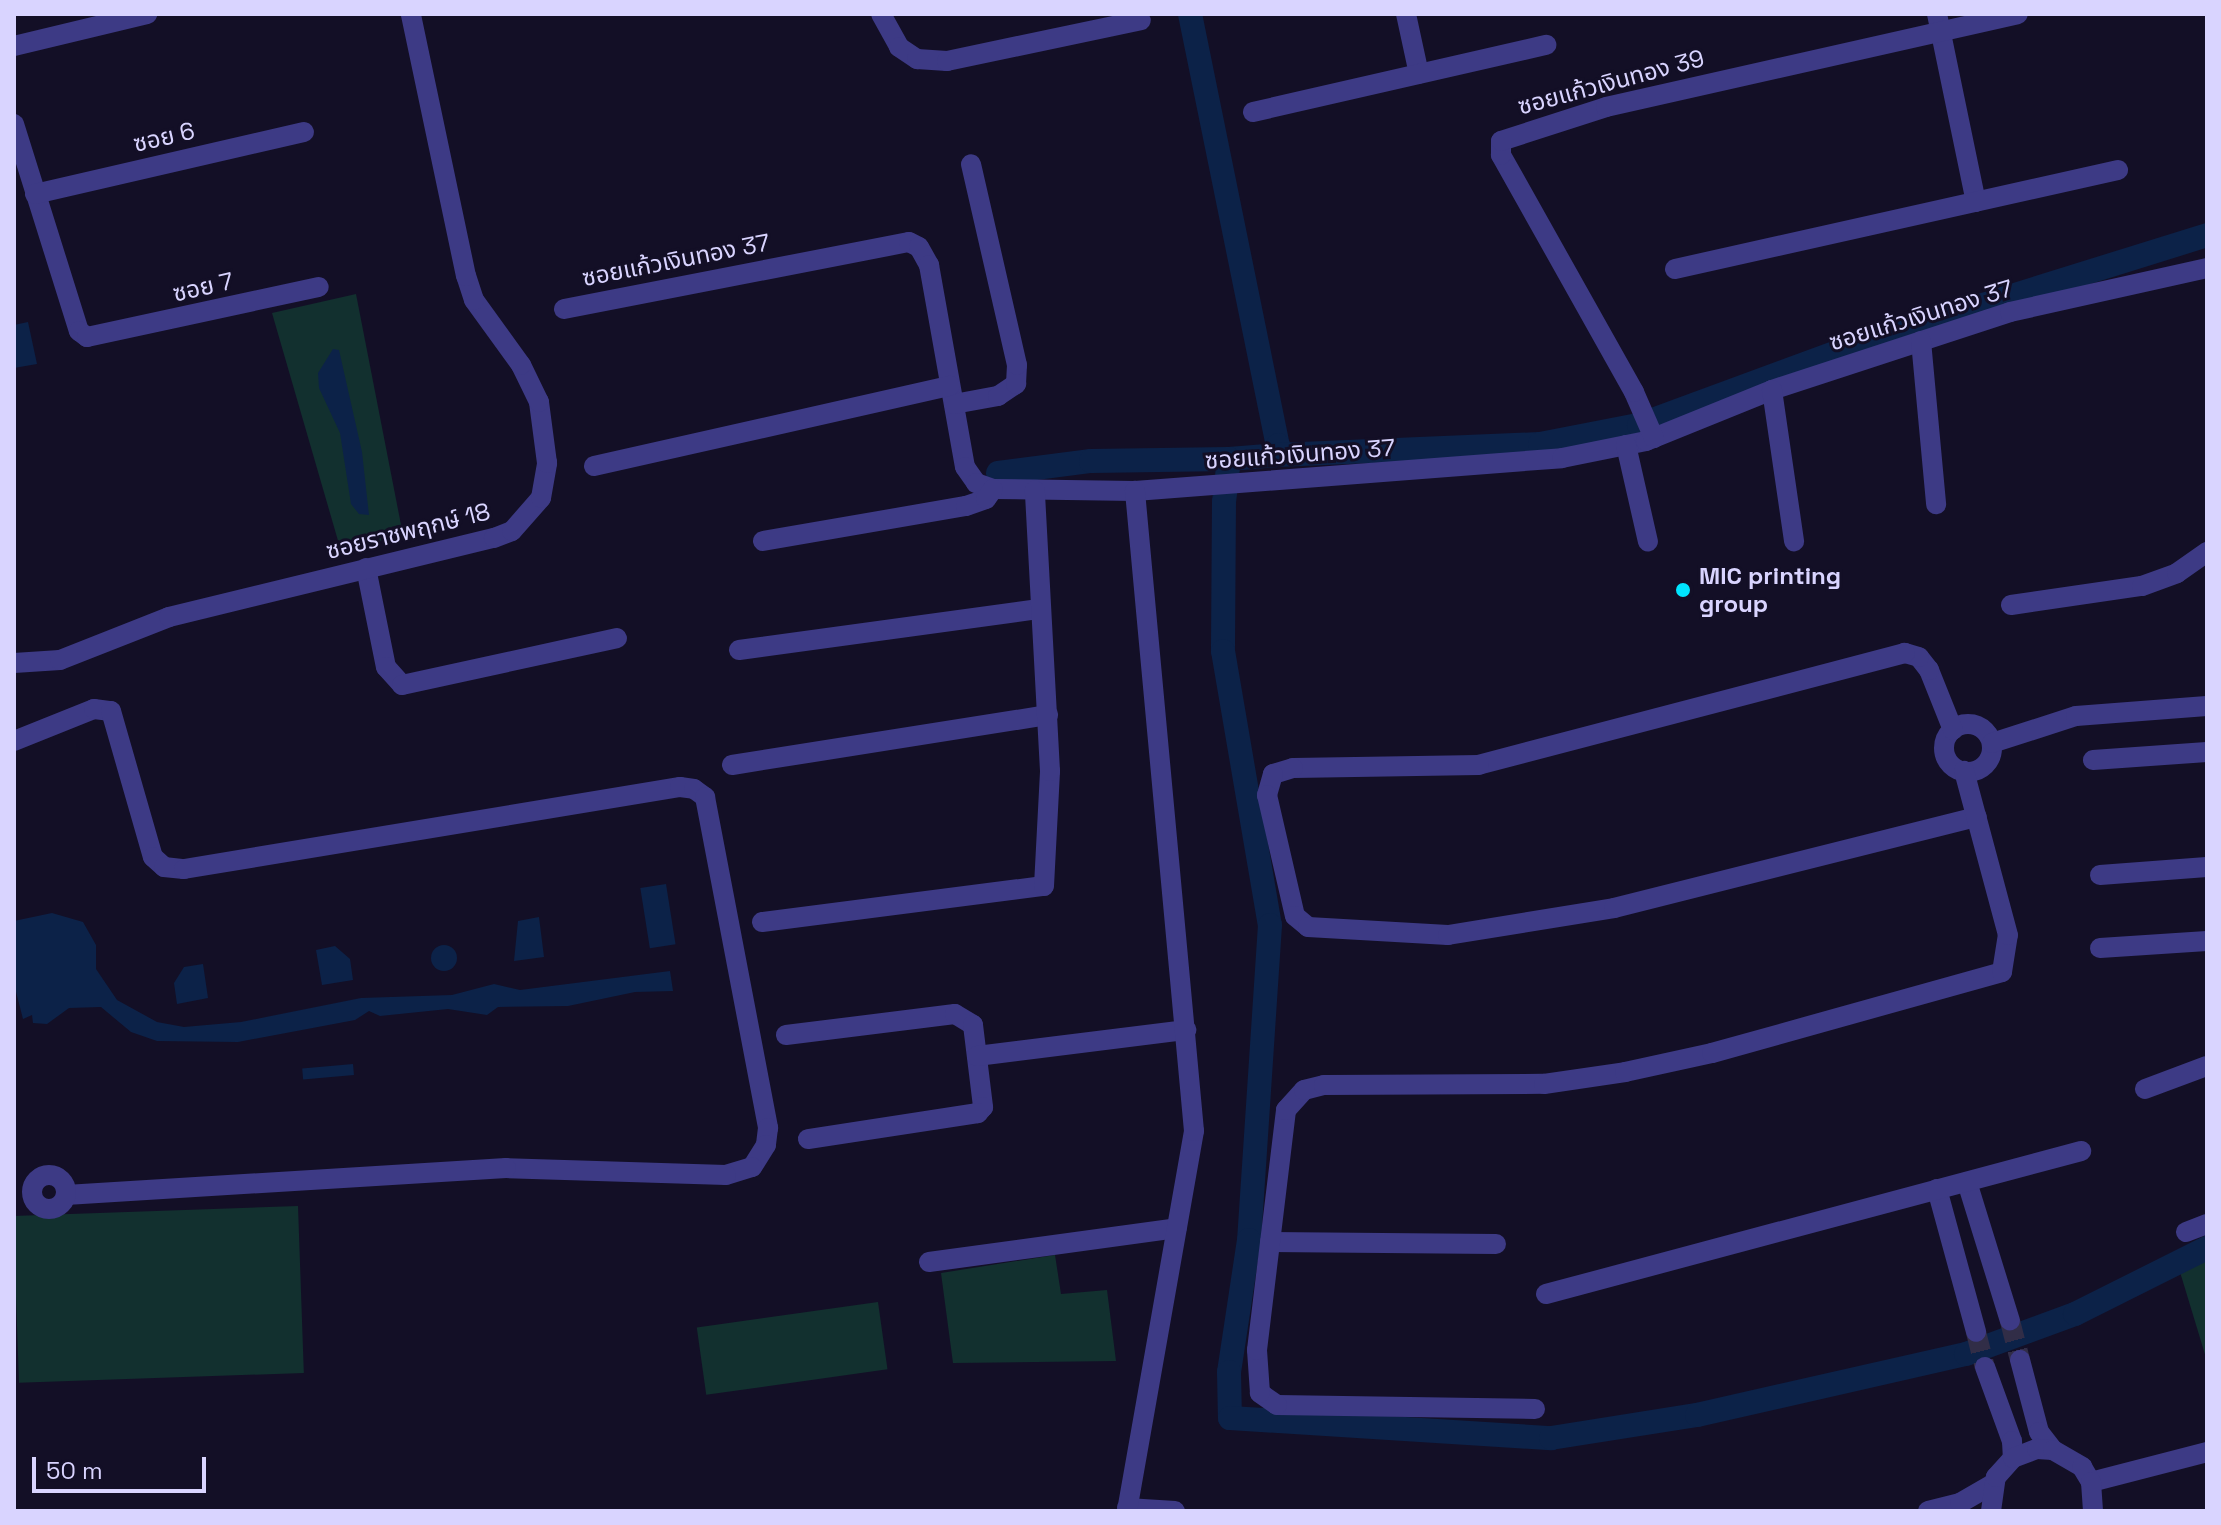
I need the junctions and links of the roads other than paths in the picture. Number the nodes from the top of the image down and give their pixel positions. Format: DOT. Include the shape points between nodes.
graph roads {
  1 [pos="147,14"];
  2 [pos="411,14"];
  3 [pos="881,14"];
  4 [pos="1406,14"];
  5 [pos="2018,14"];
  6 [pos="1141,20"];
  7 [pos="1938,22"];
  8 [pos="1546,45"];
  9 [pos="14,46"];
  10 [pos="1419,74"];
  11 [pos="1253,112"];
  12 [pos="14,124"];
  13 [pos="304,132"];
  14 [pos="971,164"];
  15 [pos="2118,170"];
  16 [pos="35,194"];
  17 [pos="1976,202"];
  18 [pos="2207,268"];
  19 [pos="1675,269"];
  20 [pos="319,287"];
  21 [pos="564,309"];
  22 [pos="1921,341"];
  23 [pos="1772,390"];
  24 [pos="952,395"];
  25 [pos="1653,437"];
  26 [pos="1626,445"];
  27 [pos="594,466"];
  28 [pos="993,489"];
  29 [pos="1035,490"];
  30 [pos="1135,491"];
  31 [pos="1936,504"];
  32 [pos="763,541"];
  33 [pos="1794,541"];
  34 [pos="1648,542"];
  35 [pos="2207,552"];
  36 [pos="366,568"];
  37 [pos="2011,605"];
  38 [pos="1039,609"];
  39 [pos="617,638"];
  40 [pos="739,650"];
  41 [pos="14,663"];
  42 [pos="2207,706"];
  43 [pos="1048,715"];
  44 [pos="1953,730"];
  45 [pos="14,741"];
  46 [pos="1992,743"];
  47 [pos="2207,752"];
  48 [pos="2093,760"];
  49 [pos="732,765"];
  50 [pos="1964,771"];
  51 [pos="1977,817"];
  52 [pos="2207,867"];
  53 [pos="2100,875"];
  54 [pos="762,922"];
  55 [pos="2207,941"];
  56 [pos="2100,948"];
  57 [pos="1186,1030"];
  58 [pos="786,1035"];
  59 [pos="977,1056"];
  60 [pos="2207,1066"];
  61 [pos="2145,1089"];
  62 [pos="808,1139"];
  63 [pos="2081,1151"];
  64 [pos="1967,1182"];
  65 [pos="24,1184"];
  66 [pos="1937,1189"];
  67 [pos="2207,1224"];
  68 [pos="1177,1228"];
  69 [pos="2186,1232"];
  70 [pos="1270,1242"];
  71 [pos="1496,1244"];
  72 [pos="929,1262"];
  73 [pos="1546,1294"];
  74 [pos="2010,1321"];
  75 [pos="1976,1332"];
  76 [pos="2020,1360"];
  77 [pos="1985,1367"];
  78 [pos="1535,1409"];
  79 [pos="2053,1450"];
  80 [pos="2207,1452"];
  81 [pos="2013,1458"];
  82 [pos="2091,1482"];
  83 [pos="1994,1483"];
  84 [pos="1127,1509"];
  85 [pos="1175,1511"];
  86 [pos="1928,1511"];
  87 [pos="1991,1511"];
  88 [pos="2093,1511"];
  1 -- 9 [label="street"];
  2 -- 36 [label="street, ซอยราชพฤกษ์ 18" via="466,276 474,300 521,365 539,402 548,472 541,498 512,531"];
  3 -- 6 [label="street" via="908,53 917,59 947,61"];
  4 -- 10 [label="street"];
  5 -- 7 [label="street, ซอยแก้วเงินทอง 39"];
  7 -- 17 [label="street"];
  7 -- 25 [label="street, ซอยแก้วเงินทอง 39" via="1606,107 1501,141 1501,155 1634,392"];
  8 -- 10 [label="street"];
  10 -- 11 [label="street"];
  12 -- 16 [label="street"];
  13 -- 16 [label="street, ซอย 6"];
  14 -- 24 [label="street" via="1017,365 1016,384 998,396"];
  15 -- 17 [label="street"];
  16 -- 20 [label="street, ซอย 7" via="79,331 99,338"];
  17 -- 19 [label="street"];
  18 -- 22 [label="street, ซอยแก้วเงินทอง 37" via="2010,312"];
  21 -- 24 [label="street, ซอยแก้วเงินทอง 37" via="909,242 919,247 929,265"];
  22 -- 23 [label="street, ซอยแก้วเงินทอง 37"];
  22 -- 31 [label="street"];
  23 -- 25 [label="street, ซอยแก้วเงินทอง 37"];
  23 -- 33 [label="street"];
  24 -- 27 [label="street"];
  24 -- 28 [label="street, ซอยแก้วเงินทอง 37" via="965,467 976,483"];
  25 -- 26 [label="street, ซอยแก้วเงินทอง 37"];
  26 -- 30 [label="street, ซอยแก้วเงินทอง 37" via="1531,461"];
  26 -- 34 [label="street"];
  28 -- 29 [label="street, ซอยแก้วเงินทอง 37"];
  28 -- 32 [label="street" via="986,499 966,506"];
  29 -- 30 [label="street, ซอยแก้วเงินทอง 37"];
  29 -- 38 [label="street"];
  30 -- 57 [label="street"];
  35 -- 37 [label="street" via="2177,573 2142,586"];
  36 -- 39 [label="street" via="386,667 402,685"];
  36 -- 41 [label="street, ซอยราชพฤกษ์ 18" via="169,617 60,660"];
  38 -- 40 [label="street"];
  38 -- 43 [label="street"];
  42 -- 46 [label="street" via="2076,716"];
  43 -- 49 [label="street"];
  43 -- 54 [label="street" via="1044,886"];
  44 -- 46 [label="street" via="1976,725"];
  44 -- 50 [label="street" via="1945,742 1946,757"];
  44 -- 51 [label="street" via="1929,670 1919,657 1905,653 1479,765 1293,768 1273,774 1267,795 1295,916 1308,927 1448,935 1614,908"];
  45 -- 65 [label="street" via="94,709 111,711 153,857 164,867 184,869 680,787 694,789 705,797 768,1128 766,1145 752,1167 726,1175 506,1168 66,1195 62,1179 52,1174"];
  46 -- 50 [label="street" via="1985,765"];
  47 -- 48 [label="street"];
  50 -- 51 [label="street"];
  51 -- 70 [label="street" via="2008,935 2002,972 1625,1072 1544,1084 1324,1085 1304,1090 1286,1110"];
  52 -- 53 [label="street"];
  55 -- 56 [label="street"];
  57 -- 59 [label="street"];
  57 -- 68 [label="street" via="1194,1131"];
  58 -- 59 [label="street" via="955,1014 973,1025"];
  59 -- 62 [label="street" via="983,1107 972,1116"];
  60 -- 61 [label="street"];
  63 -- 64 [label="street"];
  64 -- 66 [label="street"];
  64 -- 74 [label="street"];
  66 -- 73 [label="street"];
  66 -- 75 [label="street"];
  67 -- 69 [label="street"];
  68 -- 72 [label="street"];
  68 -- 84 [label="street"];
  70 -- 71 [label="street"];
  70 -- 78 [label="street" via="1257,1379 1260,1393 1277,1405"];
  76 -- 79 [label="street" via="2039,1432"];
  77 -- 81 [label="street" via="2012,1441"];
  79 -- 81 [label="street"];
  79 -- 82 [label="street" via="2082,1467"];
  80 -- 82 [label="street"];
  81 -- 83 [label="street"];
  82 -- 88 [label="street"];
  83 -- 86 [label="street" via="1960,1503"];
  83 -- 87 [label="street"];
  84 -- 85 [label="street"];
}
